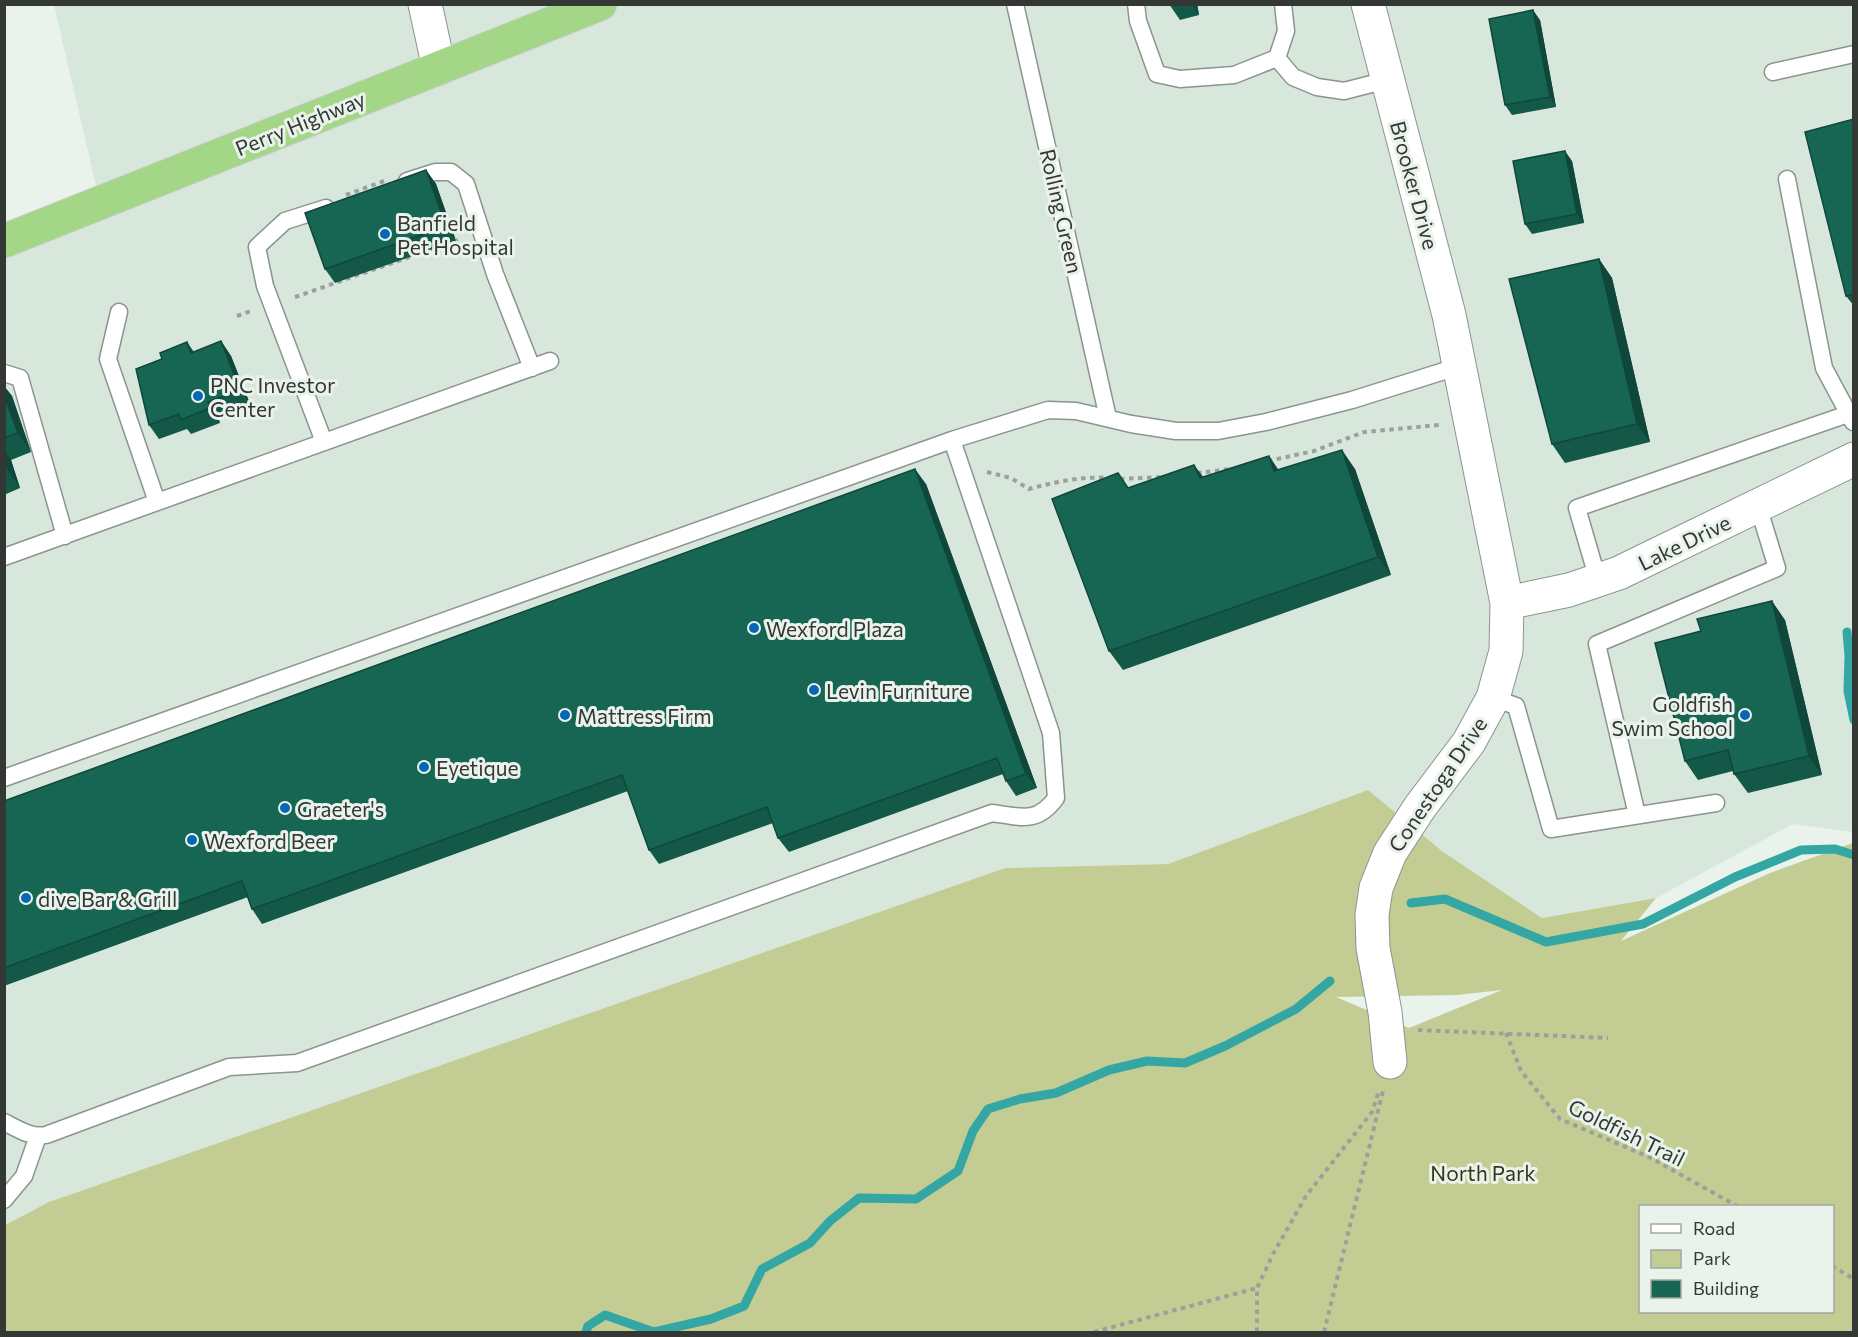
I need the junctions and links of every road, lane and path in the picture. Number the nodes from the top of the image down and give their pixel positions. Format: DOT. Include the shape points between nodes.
graph roads {
  1 [pos="425,4"];
  2 [pos="1015,4"];
  3 [pos="1136,4"];
  4 [pos="1283,4"];
  5 [pos="1368,4"];
  6 [pos="597,5"];
  7 [pos="1854,54"];
  8 [pos="1277,58"];
  9 [pos="439,68"];
  10 [pos="1773,72"];
  11 [pos="1387,80"];
  12 [pos="1787,179"];
  13 [pos="392,186"];
  14 [pos="338,204"];
  15 [pos="482,232"];
  16 [pos="4,241"];
  17 [pos="286,301"];
  18 [pos="119,312"];
  19 [pos="550,361"];
  20 [pos="1460,366"];
  21 [pos="532,368"];
  22 [pos="4,372"];
  23 [pos="1108,418"];
  24 [pos="1851,418"];
  25 [pos="1471,422"];
  26 [pos="952,440"];
  27 [pos="324,442"];
  28 [pos="1854,459"];
  29 [pos="1262,463"];
  30 [pos="1241,468"];
  31 [pos="962,470"];
  32 [pos="1196,473"];
  33 [pos="1173,476"];
  34 [pos="157,502"];
  35 [pos="1758,506"];
  36 [pos="65,536"];
  37 [pos="4,557"];
  38 [pos="1598,580"];
  39 [pos="1507,603"];
  40 [pos="1493,698"];
  41 [pos="4,778"];
  42 [pos="1716,803"];
  43 [pos="1637,815"];
  44 [pos="1387,1029"];
  45 [pos="1506,1033"];
  46 [pos="1608,1038"];
  47 [pos="1390,1062"];
  48 [pos="4,1122"];
  49 [pos="38,1136"];
  50 [pos="4,1200"];
  51 [pos="1735,1205"];
  52 [pos="1834,1267"];
  53 [pos="1854,1279"];
  54 [pos="1257,1288"];
  55 [pos="1094,1332"];
  56 [pos="1257,1332"];
  57 [pos="1324,1332"];
  1 -- 9 [label="street"];
  2 -- 23 [label="lane, Rolling Green"];
  3 -- 8 [label="lane" via="1157,74 1180,79 1234,75"];
  4 -- 8 [label="lane" via="1286,31"];
  5 -- 11 [label="street, Brooker Drive"];
  6 -- 9 [label="highway, Perry Highway"];
  7 -- 10 [label="lane"];
  8 -- 11 [label="lane" via="1293,77 1317,87 1344,91"];
  9 -- 16 [label="highway, Perry Highway"];
  11 -- 20 [label="street, Brooker Drive"];
  12 -- 24 [label="lane" via="1824,368"];
  13 -- 15 [label="lane" via="435,172 451,172 466,184"];
  14 -- 27 [label="lane" via="285,221 257,247 265,286"];
  15 -- 17 [label="path"];
  15 -- 21 [label="lane"];
  18 -- 34 [label="lane" via="108,359"];
  19 -- 21 [label="lane"];
  20 -- 23 [label="lane" via="1352,400 1218,431 1176,431"];
  20 -- 25 [label="street, Conestoga Drive"];
  21 -- 27 [label="lane"];
  22 -- 36 [label="lane" via="20,378"];
  23 -- 26 [label="lane" via="1048,410"];
  24 -- 38 [label="lane" via="1577,508"];
  25 -- 29 [label="path" via="1364,432"];
  25 -- 39 [label="street, Conestoga Drive"];
  26 -- 31 [label="lane"];
  26 -- 41 [label="lane"];
  27 -- 34 [label="lane"];
  28 -- 35 [label="street, Lake Drive"];
  30 -- 32 [label="path"];
  31 -- 33 [label="path" via="1011,478 1029,489 1061,480"];
  31 -- 49 [label="lane" via="1051,733 1056,798 1047,811 1028,818 992,813 297,1063 229,1067"];
  34 -- 36 [label="lane"];
  35 -- 38 [label="street, Lake Drive"];
  35 -- 43 [label="lane" via="1778,568 1598,644"];
  36 -- 37 [label="lane"];
  38 -- 39 [label="street, Lake Drive"];
  39 -- 40 [label="street, Conestoga Drive" via="1506,651"];
  40 -- 43 [label="lane" via="1516,706 1551,829"];
  40 -- 44 [label="street, Conestoga Drive" via="1469,742 1390,853 1376,888 1373,948"];
  42 -- 43 [label="lane"];
  44 -- 45 [label="path"];
  44 -- 47 [label="street, Conestoga Drive"];
  45 -- 46 [label="path"];
  45 -- 51 [label="path, Goldfish Trail" via="1521,1071 1560,1119 1649,1157"];
  47 -- 54 [label="path" via="1372,1112 1306,1196"];
  47 -- 57 [label="path"];
  48 -- 49 [label="lane"];
  49 -- 50 [label="lane" via="24,1176"];
  52 -- 53 [label="path"];
  54 -- 55 [label="path"];
  54 -- 56 [label="path"];
}
